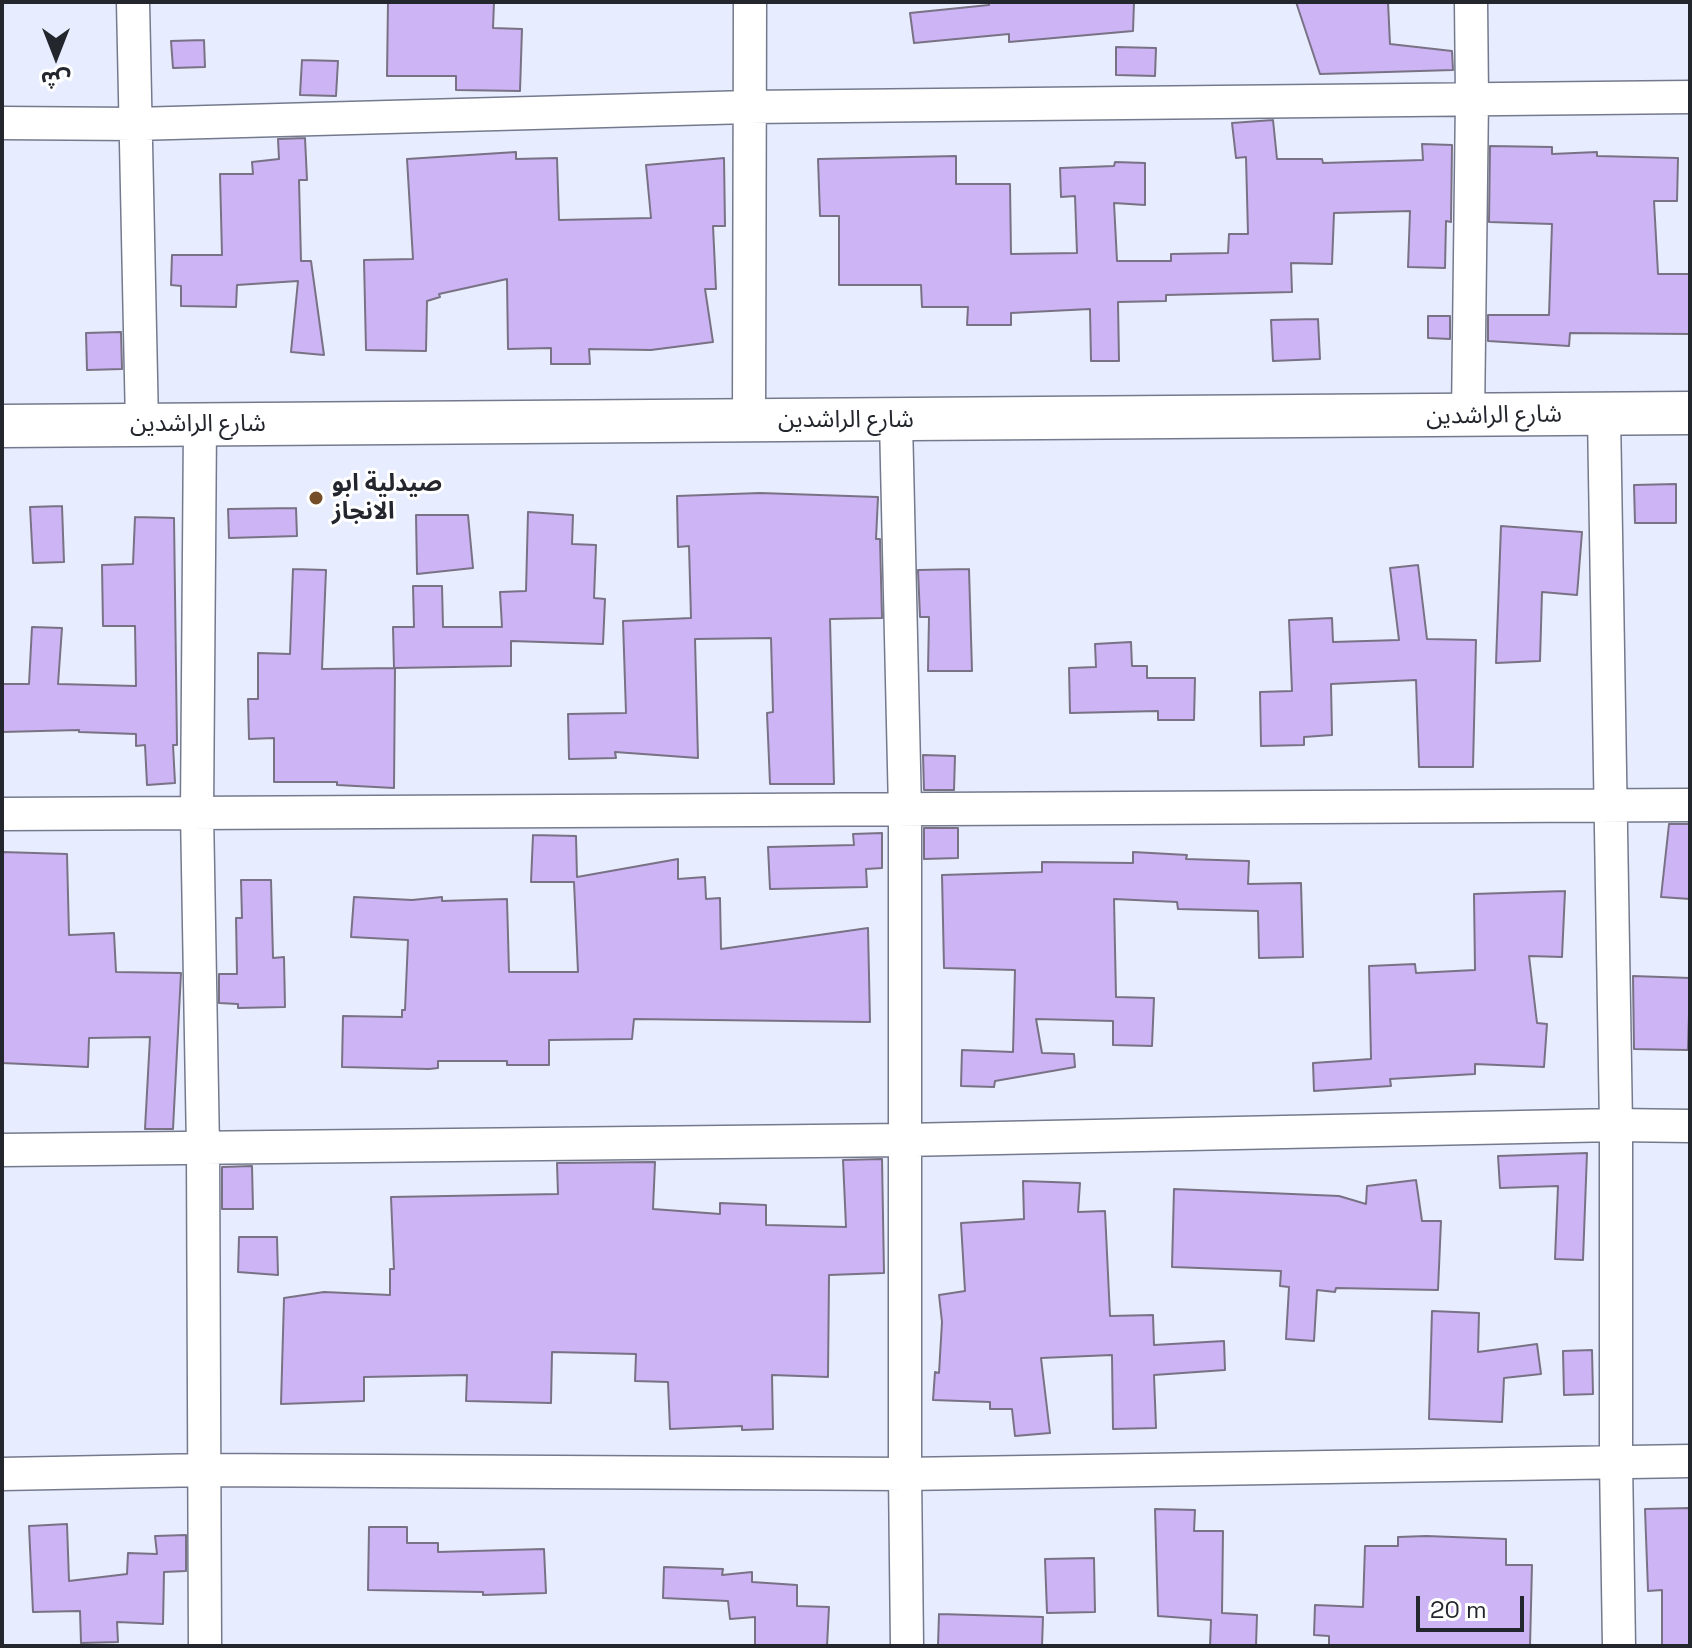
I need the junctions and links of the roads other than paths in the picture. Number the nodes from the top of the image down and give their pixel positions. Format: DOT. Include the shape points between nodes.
graph roads {
  1 [pos="133,2"];
  2 [pos="750,2"];
  3 [pos="1471,2"];
  4 [pos="1690,97"];
  5 [pos="1472,98"];
  6 [pos="749,107"];
  7 [pos="2,123"];
  8 [pos="135,124"];
  9 [pos="1690,413"];
  10 [pos="1604,415"];
  11 [pos="1468,417"];
  12 [pos="749,419"];
  13 [pos="896,421"];
  14 [pos="142,424"];
  15 [pos="200,424"];
  16 [pos="2,426"];
  17 [pos="1690,805"];
  18 [pos="1611,807"];
  19 [pos="905,810"];
  20 [pos="197,812"];
  21 [pos="2,814"];
  22 [pos="1616,1125"];
  23 [pos="1690,1126"];
  24 [pos="904,1140"];
  25 [pos="203,1149"];
  26 [pos="2,1150"];
  27 [pos="1690,1461"];
  28 [pos="1616,1462"];
  29 [pos="206,1470"];
  30 [pos="2,1474"];
  31 [pos="905,1474"];
  32 [pos="205,1646"];
  33 [pos="907,1646"];
  34 [pos="1619,1646"];
  1 -- 8 [label="street"];
  2 -- 6 [label="street"];
  3 -- 5 [label="street"];
  4 -- 5 [label="street"];
  5 -- 6 [label="street"];
  5 -- 11 [label="street"];
  6 -- 8 [label="street"];
  6 -- 12 [label="street"];
  7 -- 8 [label="street"];
  8 -- 14 [label="street"];
  9 -- 10 [label="street, شارع الراشدين"];
  10 -- 11 [label="street, شارع الراشدين"];
  10 -- 18 [label="street"];
  11 -- 13 [label="street, شارع الراشدين"];
  12 -- 13 [label="street, شارع الراشدين"];
  12 -- 15 [label="street, شارع الراشدين"];
  13 -- 19 [label="street"];
  14 -- 15 [label="street, شارع الراشدين"];
  14 -- 16 [label="street, شارع الراشدين"];
  15 -- 20 [label="street"];
  17 -- 18 [label="street"];
  18 -- 19 [label="street"];
  18 -- 22 [label="street"];
  19 -- 20 [label="street"];
  19 -- 24 [label="street"];
  20 -- 21 [label="street"];
  20 -- 25 [label="street"];
  22 -- 23 [label="street"];
  22 -- 24 [label="street"];
  22 -- 28 [label="street"];
  24 -- 25 [label="street"];
  24 -- 31 [label="street"];
  25 -- 26 [label="street"];
  25 -- 29 [label="street"];
  27 -- 28 [label="street"];
  28 -- 31 [label="street"];
  28 -- 34 [label="street"];
  29 -- 30 [label="street"];
  29 -- 31 [label="street"];
  29 -- 32 [label="street"];
  31 -- 33 [label="street"];
}
